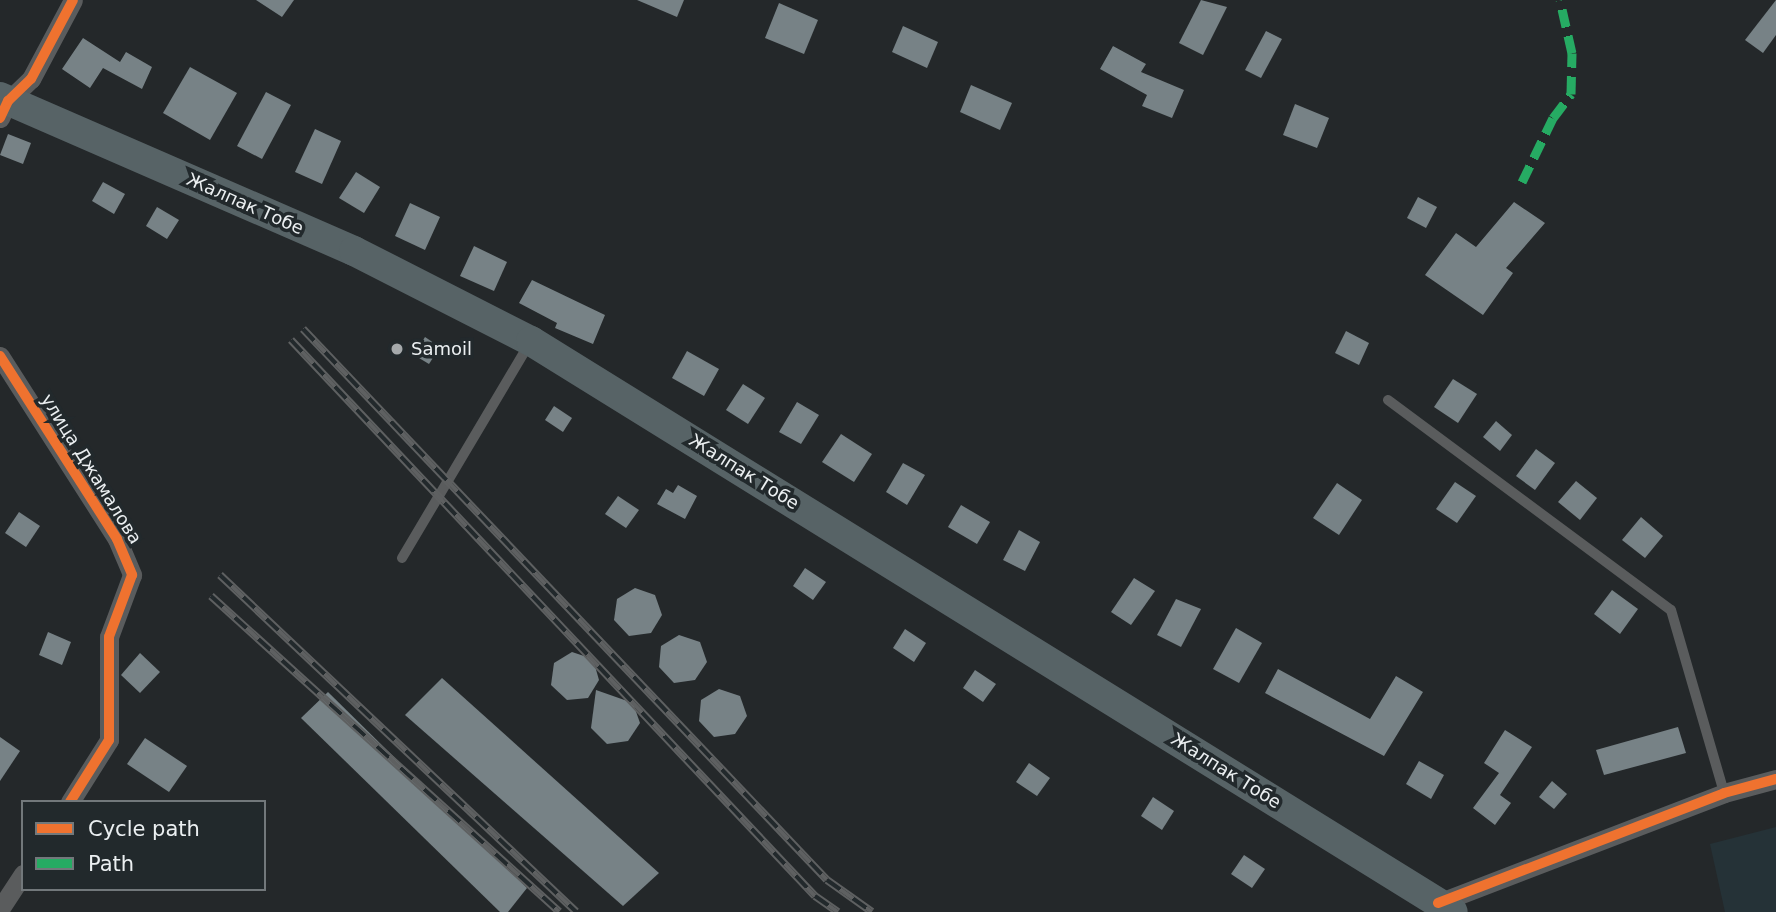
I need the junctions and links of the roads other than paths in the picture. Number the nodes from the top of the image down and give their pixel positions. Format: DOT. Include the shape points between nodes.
graph roads {
  1 [pos="73,0"];
  2 [pos="3,105"];
  3 [pos="531,341"];
  4 [pos="0,356"];
  5 [pos="1388,400"];
  6 [pos="402,558"];
  7 [pos="1776,779"];
  8 [pos="1724,793"];
  9 [pos="71,800"];
  10 [pos="21,877"];
  11 [pos="1446,908"];
  12 [pos="0,909"];
  1 -- 2 [label="street" via="31,79"];
  2 -- 3 [label="main road, Жалпак Тобе" via="354,251"];
  3 -- 6 [label="lane"];
  3 -- 11 [label="main road, Жалпак Тобе"];
  4 -- 9 [label="street, улица Джамалова" via="117,539 132,575 109,637 109,740"];
  5 -- 8 [label="lane" via="1671,610"];
  7 -- 8 [label="street"];
  8 -- 11 [label="street"];
  10 -- 12 [label="street"];
}
